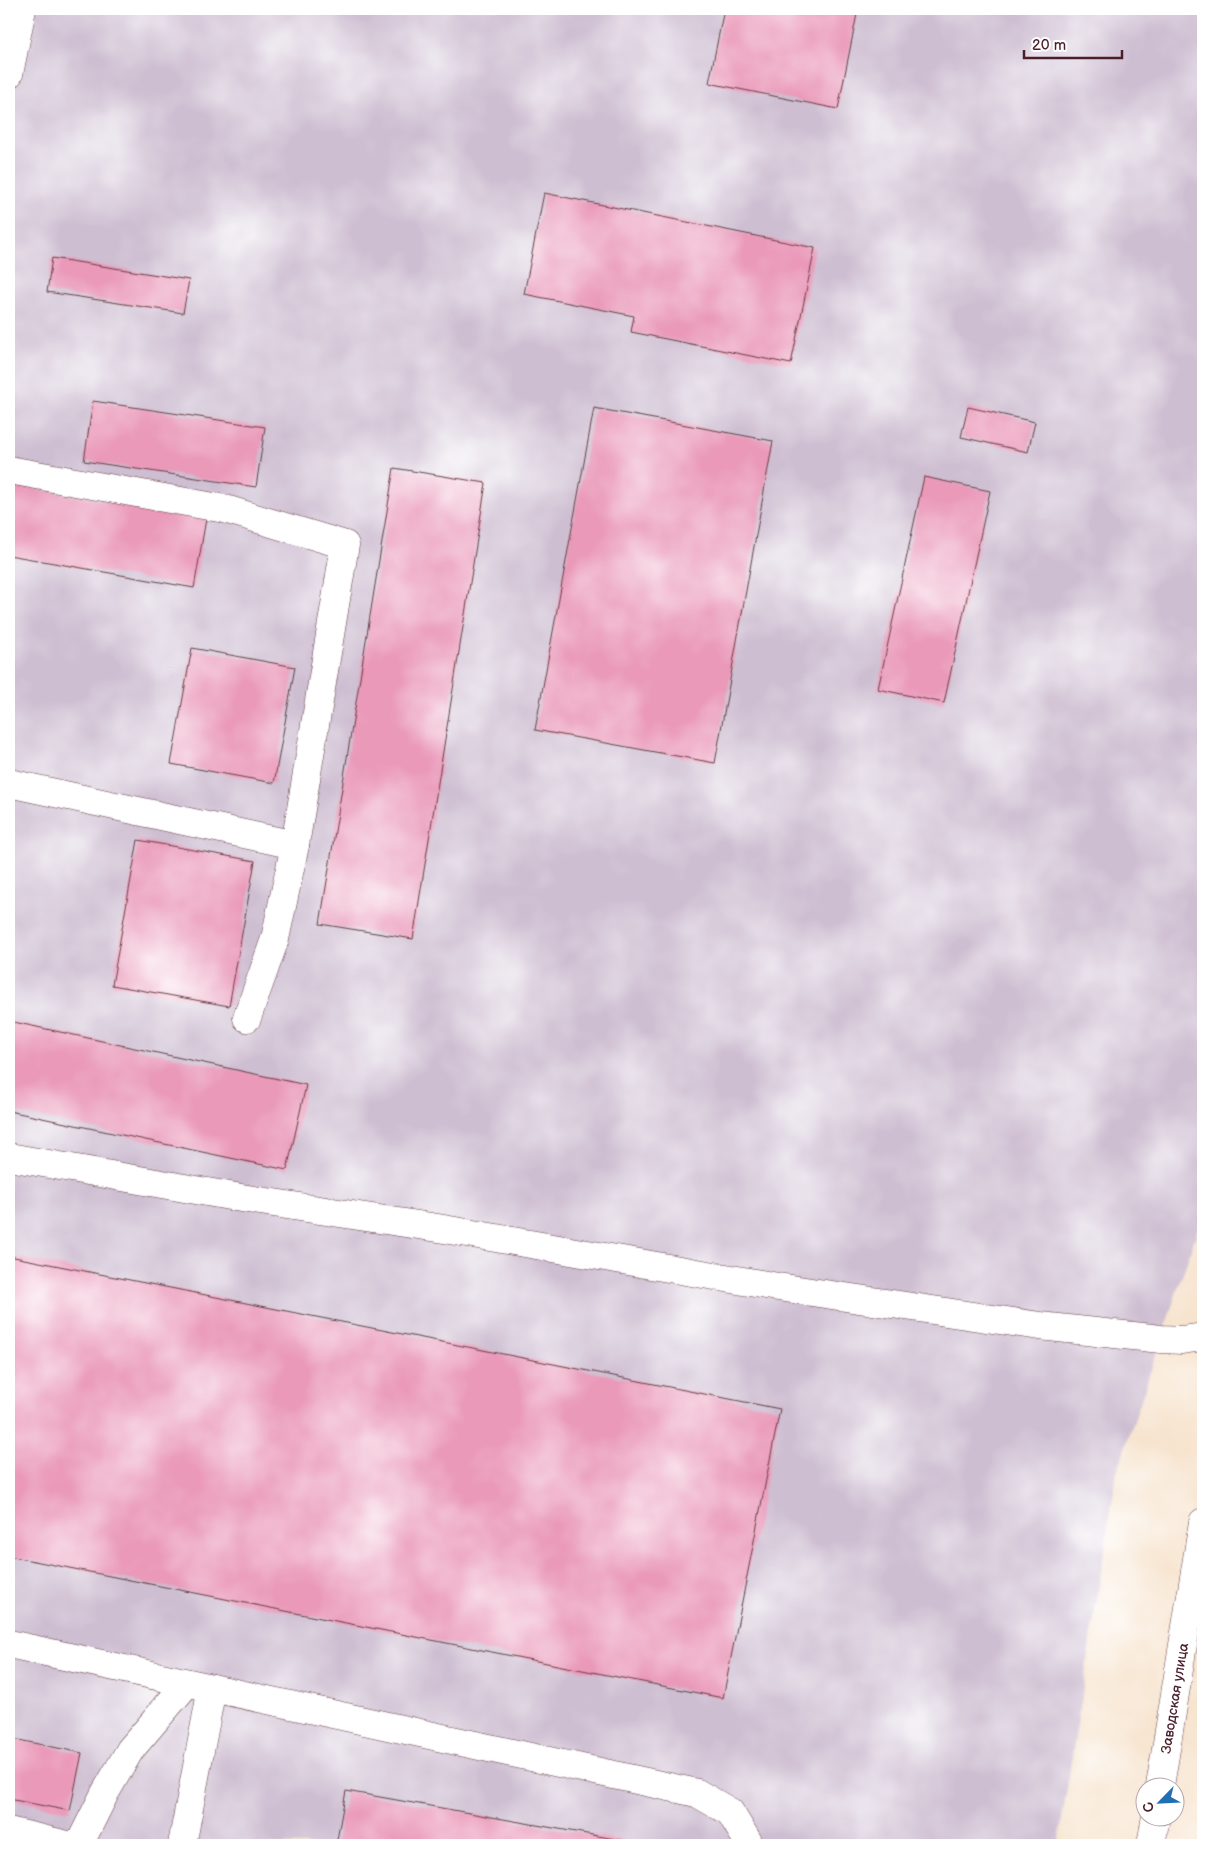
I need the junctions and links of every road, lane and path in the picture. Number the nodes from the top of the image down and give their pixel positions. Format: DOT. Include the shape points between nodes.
graph roads {
  1 [pos="22,9"];
  2 [pos="9,74"];
  3 [pos="9,470"];
  4 [pos="9,783"];
  5 [pos="295,845"];
  6 [pos="247,1018"];
  7 [pos="9,1157"];
  8 [pos="1203,1336"];
  9 [pos="1203,1522"];
  10 [pos="9,1644"];
  11 [pos="199,1685"];
  12 [pos="1162,1776"];
  13 [pos="1154,1826"];
  14 [pos="9,1831"];
  15 [pos="68,1845"];
  16 [pos="79,1845"];
  17 [pos="182,1845"];
  18 [pos="750,1845"];
  19 [pos="1151,1845"];
  1 -- 2 [label="street"];
  3 -- 5 [label="street" via="226,509 345,545"];
  4 -- 5 [label="street"];
  5 -- 6 [label="street" via="275,939"];
  7 -- 8 [label="street" via="778,1287 1040,1326 1161,1339"];
  9 -- 12 [label="street, Заводская улица"];
  10 -- 11 [label="street"];
  11 -- 16 [label="street" via="130,1750"];
  11 -- 17 [label="street"];
  11 -- 18 [label="street" via="696,1793 730,1812"];
  13 -- 19 [label="street"];
  14 -- 15 [label="street"];
}
